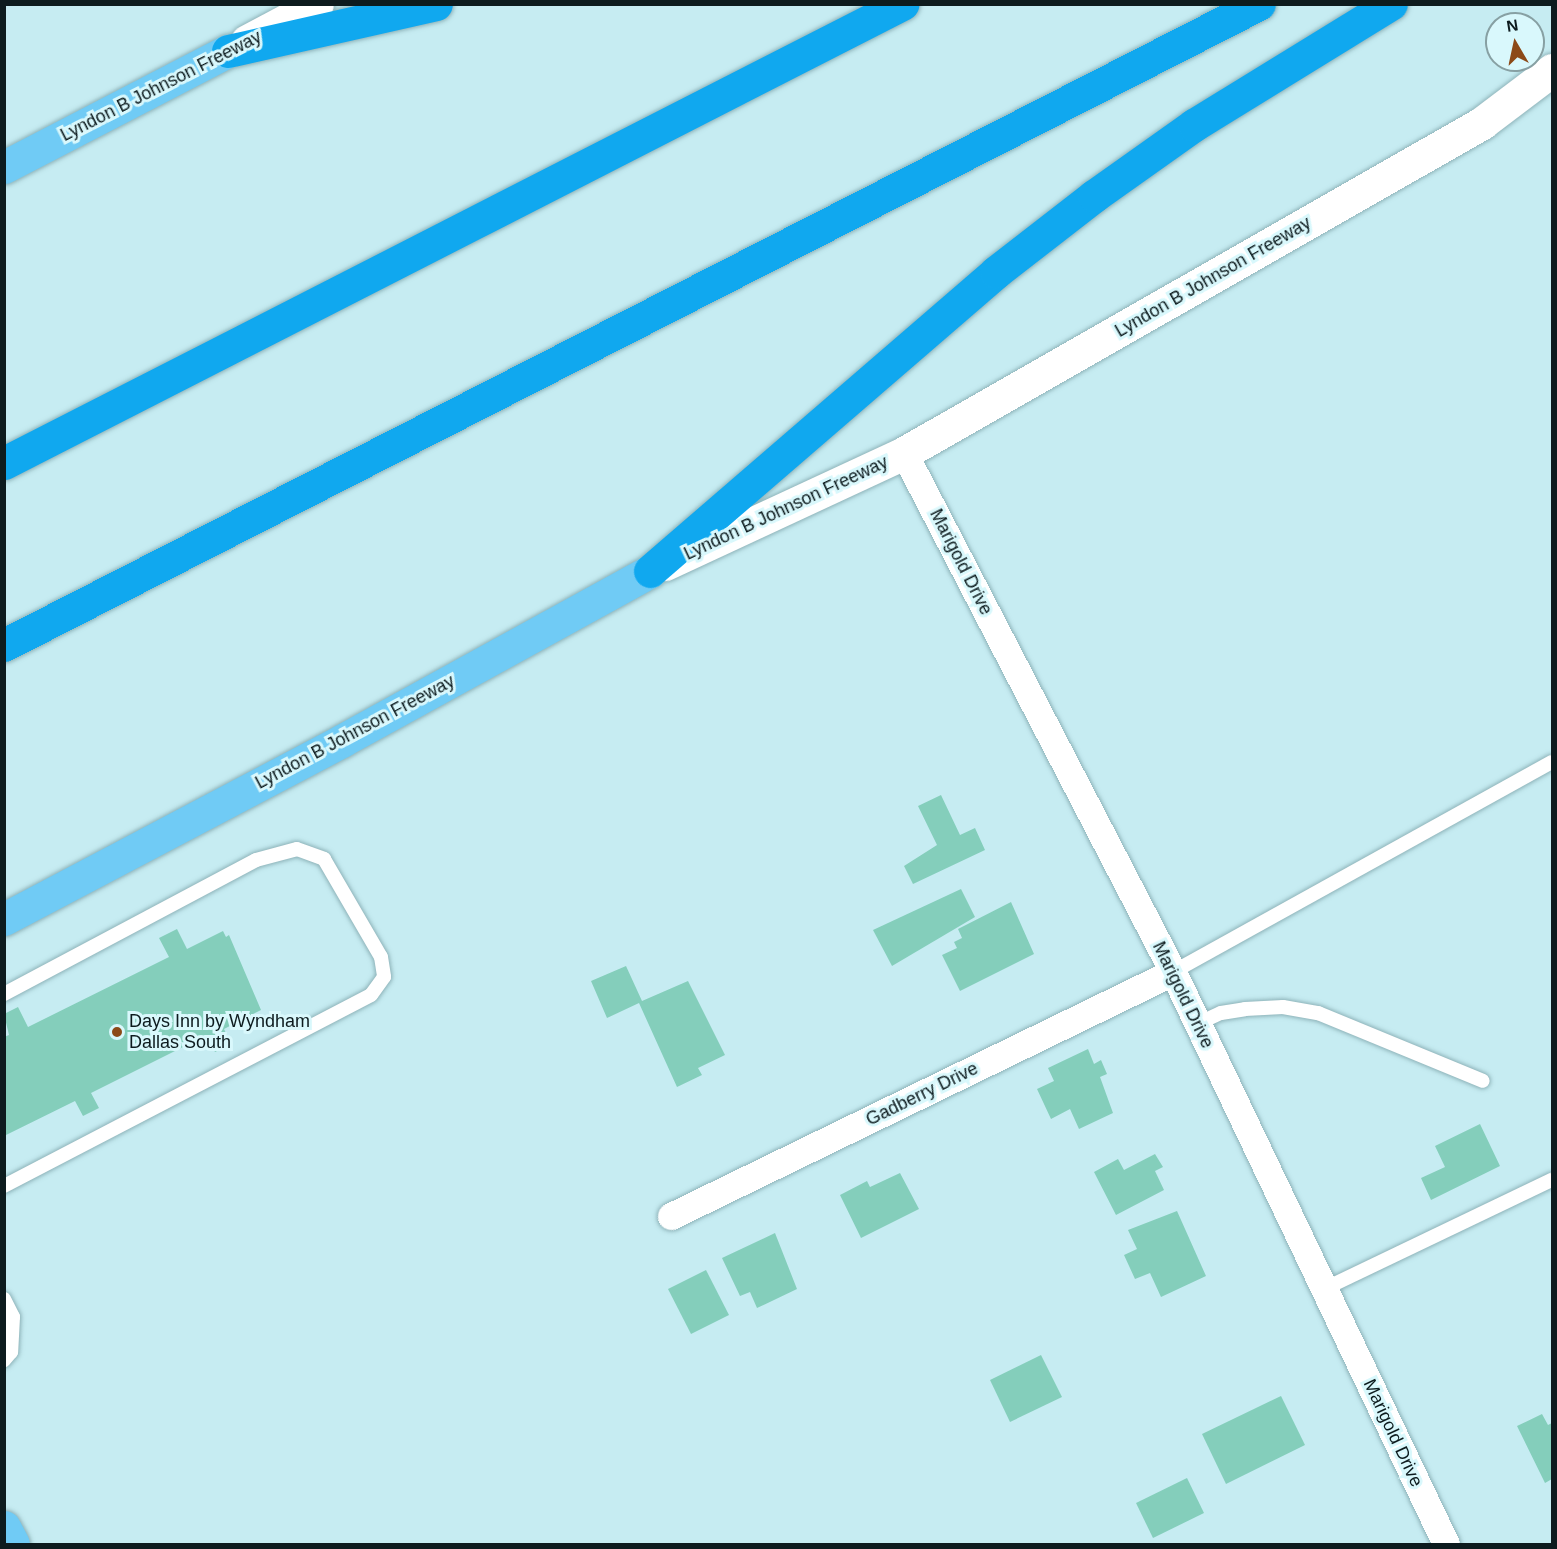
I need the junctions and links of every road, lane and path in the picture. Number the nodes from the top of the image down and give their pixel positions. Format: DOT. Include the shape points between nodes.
graph roads {
  1 [pos="317,4"];
  2 [pos="436,4"];
  3 [pos="902,4"];
  4 [pos="1259,4"];
  5 [pos="1391,4"];
  6 [pos="228,51"];
  7 [pos="1552,70"];
  8 [pos="4,167"];
  9 [pos="904,453"];
  10 [pos="4,463"];
  11 [pos="650,571"];
  12 [pos="4,645"];
  13 [pos="1552,762"];
  14 [pos="82,878"];
  15 [pos="4,900"];
  16 [pos="4,919"];
  17 [pos="1173,972"];
  18 [pos="4,994"];
  19 [pos="1197,1024"];
  20 [pos="1483,1081"];
  21 [pos="1552,1180"];
  22 [pos="4,1186"];
  23 [pos="671,1216"];
  24 [pos="1324,1289"];
  25 [pos="4,1299"];
  26 [pos="4,1360"];
  27 [pos="4,1527"];
  28 [pos="13,1545"];
  29 [pos="1446,1545"];
  1 -- 6 [label="main road, Lyndon B Johnson Freeway"];
  2 -- 6 [label="highway"];
  3 -- 10 [label="highway"];
  4 -- 12 [label="highway"];
  5 -- 11 [label="highway" via="1194,125 1094,196 996,272"];
  6 -- 8 [label="main road, Lyndon B Johnson Freeway"];
  7 -- 9 [label="main road, Lyndon B Johnson Freeway" via="1482,123"];
  9 -- 11 [label="main road, Lyndon B Johnson Freeway"];
  9 -- 17 [label="street, Marigold Drive"];
  11 -- 14 [label="main road, Lyndon B Johnson Freeway"];
  13 -- 17 [label="lane"];
  14 -- 15 [label="main road"];
  14 -- 16 [label="main road, Lyndon B Johnson Freeway"];
  17 -- 19 [label="street, Marigold Drive"];
  17 -- 23 [label="street, Gadberry Drive"];
  18 -- 22 [label="lane" via="256,860 297,849 324,859 381,957 384,977 371,994"];
  19 -- 20 [label="lane" via="1245,1008 1282,1007 1318,1013"];
  19 -- 24 [label="street, Marigold Drive"];
  21 -- 24 [label="lane"];
  24 -- 29 [label="street, Marigold Drive"];
  25 -- 26 [label="lane" via="13,1317 11,1353"];
  27 -- 28 [label="main road"];
}
